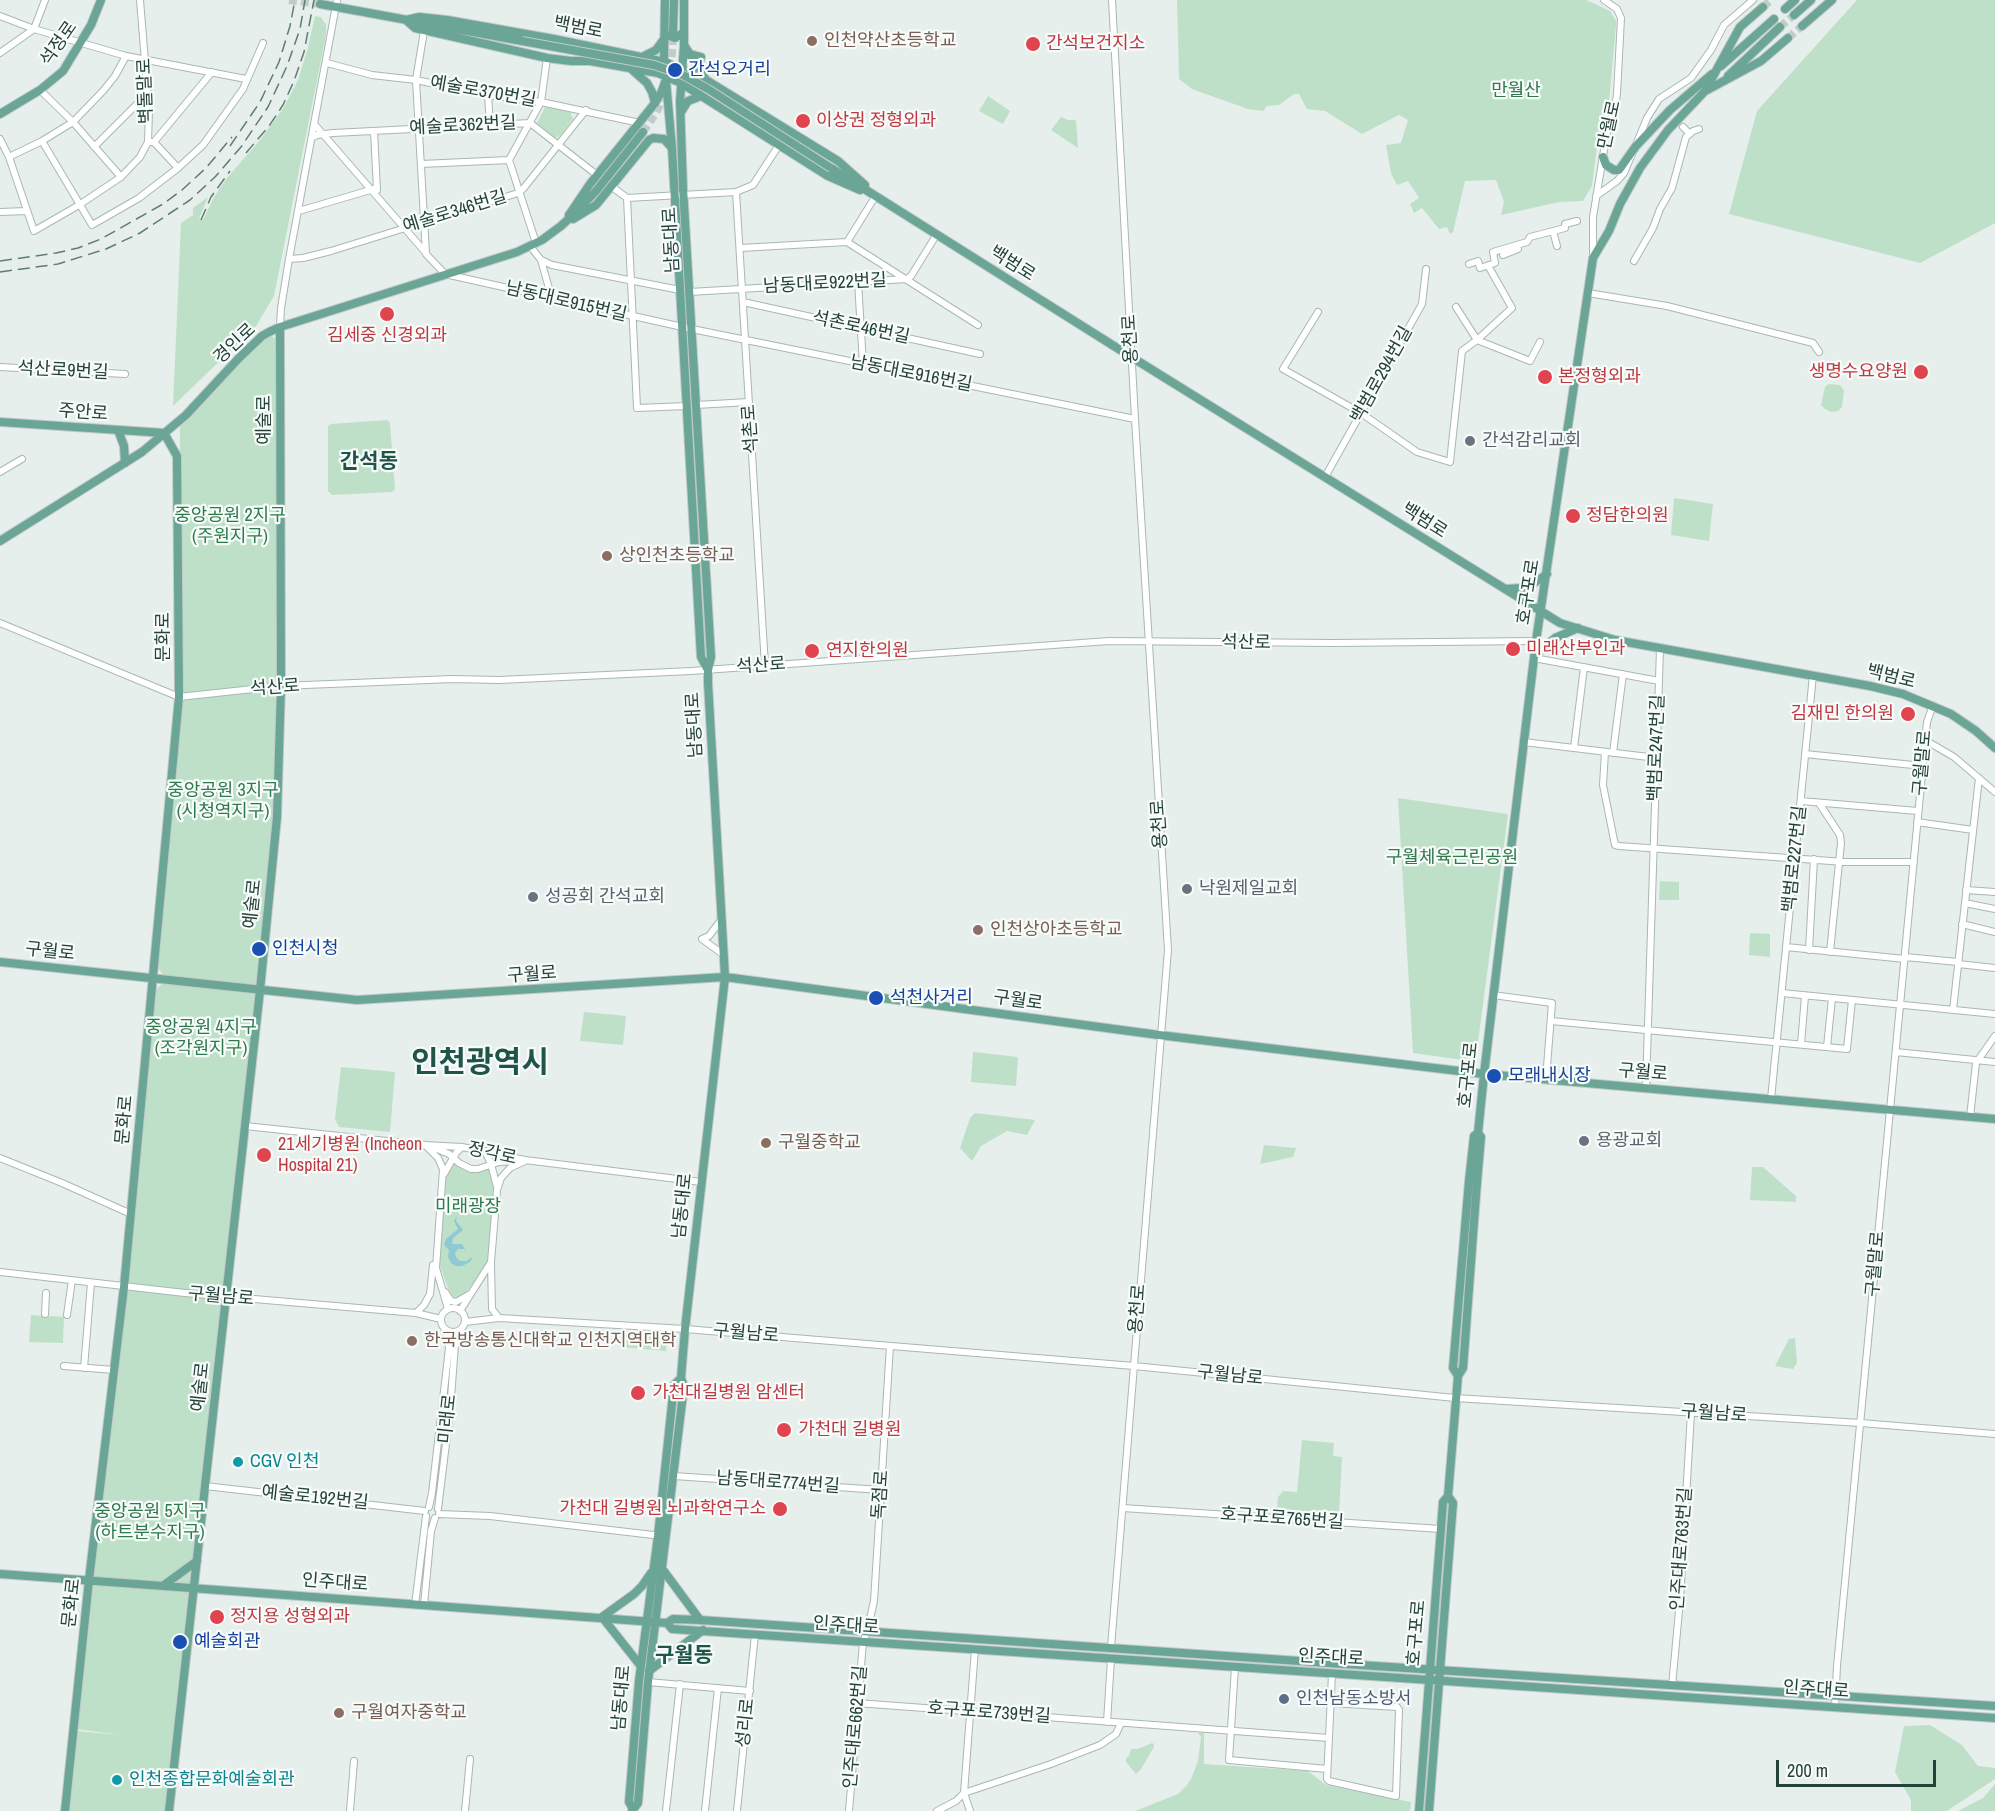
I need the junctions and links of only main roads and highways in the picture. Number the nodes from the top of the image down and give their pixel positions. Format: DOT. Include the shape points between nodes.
graph roads {
  1 [pos="101,0"];
  2 [pos="665,0"];
  3 [pos="674,0"];
  4 [pos="684,0"];
  5 [pos="1795,0"];
  6 [pos="1810,0"];
  7 [pos="1832,0"];
  8 [pos="337,3"];
  9 [pos="320,4"];
  10 [pos="1763,7"];
  11 [pos="1785,9"];
  12 [pos="1794,15"];
  13 [pos="1774,19"];
  14 [pos="406,20"];
  15 [pos="1802,26"];
  16 [pos="1780,27"];
  17 [pos="684,32"];
  18 [pos="667,34"];
  19 [pos="1788,38"];
  20 [pos="684,45"];
  21 [pos="642,56"];
  22 [pos="665,62"];
  23 [pos="628,66"];
  24 [pos="682,69"];
  25 [pos="1716,71"];
  26 [pos="666,76"];
  27 [pos="706,80"];
  28 [pos="681,83"];
  29 [pos="1720,83"];
  30 [pos="1705,91"];
  31 [pos="701,96"];
  32 [pos="655,103"];
  33 [pos="0,114"];
  34 [pos="681,114"];
  35 [pos="639,128"];
  36 [pos="649,140"];
  37 [pos="672,148"];
  38 [pos="1603,157"];
  39 [pos="884,200"];
  40 [pos="561,226"];
  41 [pos="280,327"];
  42 [pos="687,328"];
  43 [pos="0,422"];
  44 [pos="118,430"];
  45 [pos="164,433"];
  46 [pos="125,463"];
  47 [pos="0,541"];
  48 [pos="1547,574"];
  49 [pos="1505,589"];
  50 [pos="1542,612"];
  51 [pos="1578,628"];
  52 [pos="1535,656"];
  53 [pos="708,670"];
  54 [pos="1995,748"];
  55 [pos="0,962"];
  56 [pos="725,977"];
  57 [pos="153,979"];
  58 [pos="260,990"];
  59 [pos="1484,1074"];
  60 [pos="1995,1119"];
  61 [pos="681,1378"];
  62 [pos="1448,1496"];
  63 [pos="196,1561"];
  64 [pos="653,1569"];
  65 [pos="663,1570"];
  66 [pos="0,1574"];
  67 [pos="89,1580"];
  68 [pos="163,1586"];
  69 [pos="194,1588"];
  70 [pos="602,1617"];
  71 [pos="700,1620"];
  72 [pos="646,1621"];
  73 [pos="655,1622"];
  74 [pos="667,1623"];
  75 [pos="703,1630"];
  76 [pos="640,1665"];
  77 [pos="1430,1669"];
  78 [pos="1440,1670"];
  79 [pos="649,1671"];
  80 [pos="1429,1679"];
  81 [pos="1439,1679"];
  82 [pos="1995,1706"];
  83 [pos="1995,1718"];
  84 [pos="633,1810"];
  85 [pos="65,1811"];
  86 [pos="169,1811"];
  87 [pos="1419,1811"];
  88 [pos="1429,1811"];
  1 -- 33 [label="main road, 석정로" via="63,70 40,90"];
  2 -- 18 [label="main road"];
  3 -- 18 [label="main road"];
  4 -- 17 [label="main road, 남동대로"];
  5 -- 11 [label="main road"];
  6 -- 12 [label="main road"];
  7 -- 15 [label="main road"];
  8 -- 9 [label="main road, 백범로"];
  8 -- 14 [label="main road, 백범로"];
  10 -- 25 [label="main road, 호구포로" via="1740,27"];
  13 -- 25 [label="main road, 호구포로"];
  14 -- 21 [label="main road, 백범로" via="428,17"];
  14 -- 23 [label="main road, 백범로" via="424,31 547,58"];
  14 -- 39 [label="main road, 백범로, bridge" via="654,65 683,75"];
  16 -- 29 [label="main road, 호구포로"];
  17 -- 18 [label="main road" via="675,38"];
  17 -- 20 [label="main road, 남동대로"];
  18 -- 21 [label="main road" via="656,50"];
  18 -- 22 [label="main road"];
  19 -- 29 [label="main road, 호구포로" via="1761,61"];
  20 -- 24 [label="main road, 남동대로"];
  20 -- 27 [label="main road"];
  21 -- 22 [label="main road, 백범로"];
  22 -- 24 [label="main road, 백범로"];
  22 -- 26 [label="main road"];
  23 -- 26 [label="main road, 백범로"];
  23 -- 32 [label="main road" via="647,83"];
  24 -- 27 [label="main road, 백범로"];
  24 -- 28 [label="main road, 남동대로"];
  25 -- 30 [label="main road, 호구포로"];
  25 -- 38 [label="main road" via="1670,110 1619,170 1606,165"];
  26 -- 28 [label="main road, 백범로"];
  26 -- 32 [label="main road, 경인로"];
  26 -- 37 [label="main road"];
  27 -- 39 [label="main road, 백범로" via="838,161"];
  28 -- 31 [label="main road, 백범로"];
  28 -- 34 [label="main road, 남동대로"];
  29 -- 30 [label="main road, 호구포로"];
  30 -- 48 [label="main road, 호구포로" via="1668,130 1640,168 1593,258"];
  31 -- 34 [label="main road" via="688,101"];
  31 -- 39 [label="main road, 백범로" via="828,176"];
  32 -- 35 [label="main road, 경인로"];
  34 -- 42 [label="main road, 남동대로" via="690,292"];
  35 -- 36 [label="main road" via="645,129"];
  35 -- 40 [label="main road, 경인로" via="597,175"];
  35 -- 40 [label="main road, 경인로" via="596,191"];
  36 -- 37 [label="main road" via="664,139"];
  36 -- 40 [label="main road, 경인로" via="596,205"];
  37 -- 42 [label="main road" via="680,290"];
  39 -- 49 [label="main road, 백범로"];
  40 -- 41 [label="main road, 경인로" via="533,245"];
  41 -- 45 [label="main road, 경인로" via="262,336"];
  41 -- 58 [label="main road, 예술로" via="281,686 277,816"];
  42 -- 53 [label="main road, 남동대로" via="696,405 711,657"];
  42 -- 53 [label="main road" via="687,405 701,657"];
  43 -- 44 [label="main road, 주안로"];
  44 -- 45 [label="main road, 주안로"];
  44 -- 46 [label="main road"];
  45 -- 46 [label="main road, 경인로"];
  45 -- 57 [label="main road, 문화로" via="177,456 179,697"];
  46 -- 47 [label="main road, 경인로"];
  48 -- 49 [label="main road" via="1530,586"];
  48 -- 50 [label="main road, 호구포로"];
  49 -- 50 [label="main road, 백범로"];
  50 -- 51 [label="main road, 백범로"];
  50 -- 52 [label="main road, 호구포로"];
  51 -- 52 [label="main road" via="1555,638"];
  51 -- 54 [label="main road, 백범로" via="1615,640 1903,694 1933,705"];
  52 -- 59 [label="main road, 호구포로"];
  53 -- 56 [label="main road, 남동대로"];
  55 -- 57 [label="main road, 구월로"];
  56 -- 58 [label="main road, 구월로" via="369,1000"];
  56 -- 59 [label="main road, 구월로"];
  56 -- 61 [label="main road, 남동대로"];
  57 -- 58 [label="main road, 구월로"];
  57 -- 67 [label="main road, 문화로" via="124,1287"];
  58 -- 63 [label="main road, 예술로"];
  59 -- 60 [label="main road, 구월로"];
  59 -- 62 [label="main road, 호구포로" via="1472,1263 1463,1368 1455,1398"];
  61 -- 64 [label="main road, 남동대로" via="674,1385"];
  61 -- 65 [label="main road, 남동대로" via="684,1386"];
  62 -- 77 [label="main road, 호구포로" via="1443,1502"];
  62 -- 78 [label="main road, 호구포로" via="1454,1503"];
  63 -- 68 [label="main road"];
  63 -- 69 [label="main road, 예술로"];
  64 -- 70 [label="main road" via="642,1586"];
  64 -- 72 [label="main road, 남동대로"];
  65 -- 71 [label="main road"];
  65 -- 73 [label="main road, 남동대로"];
  66 -- 67 [label="main road, 인주대로"];
  67 -- 68 [label="main road, 인주대로"];
  67 -- 85 [label="main road, 문화로"];
  68 -- 69 [label="main road, 인주대로"];
  69 -- 70 [label="main road, 인주대로"];
  69 -- 86 [label="main road, 예술로"];
  70 -- 72 [label="main road, 인주대로"];
  70 -- 76 [label="main road"];
  71 -- 74 [label="main road, 인주대로" via="673,1618"];
  71 -- 77 [label="main road, 인주대로"];
  72 -- 73 [label="main road, 인주대로"];
  72 -- 76 [label="main road, 남동대로"];
  73 -- 74 [label="main road, 인주대로"];
  73 -- 79 [label="main road, 남동대로"];
  74 -- 75 [label="main road, 인주대로" via="672,1629"];
  75 -- 79 [label="main road"];
  75 -- 80 [label="main road, 인주대로"];
  76 -- 84 [label="main road, 남동대로" via="630,1779 629,1802"];
  77 -- 78 [label="main road, 인주대로"];
  77 -- 80 [label="main road, 호구포로"];
  78 -- 81 [label="main road, 호구포로"];
  78 -- 82 [label="main road, 인주대로"];
  79 -- 84 [label="main road, 남동대로" via="638,1803"];
  80 -- 81 [label="main road, 인주대로"];
  80 -- 87 [label="main road, 호구포로"];
  81 -- 83 [label="main road, 인주대로"];
  81 -- 88 [label="main road, 호구포로"];
}
